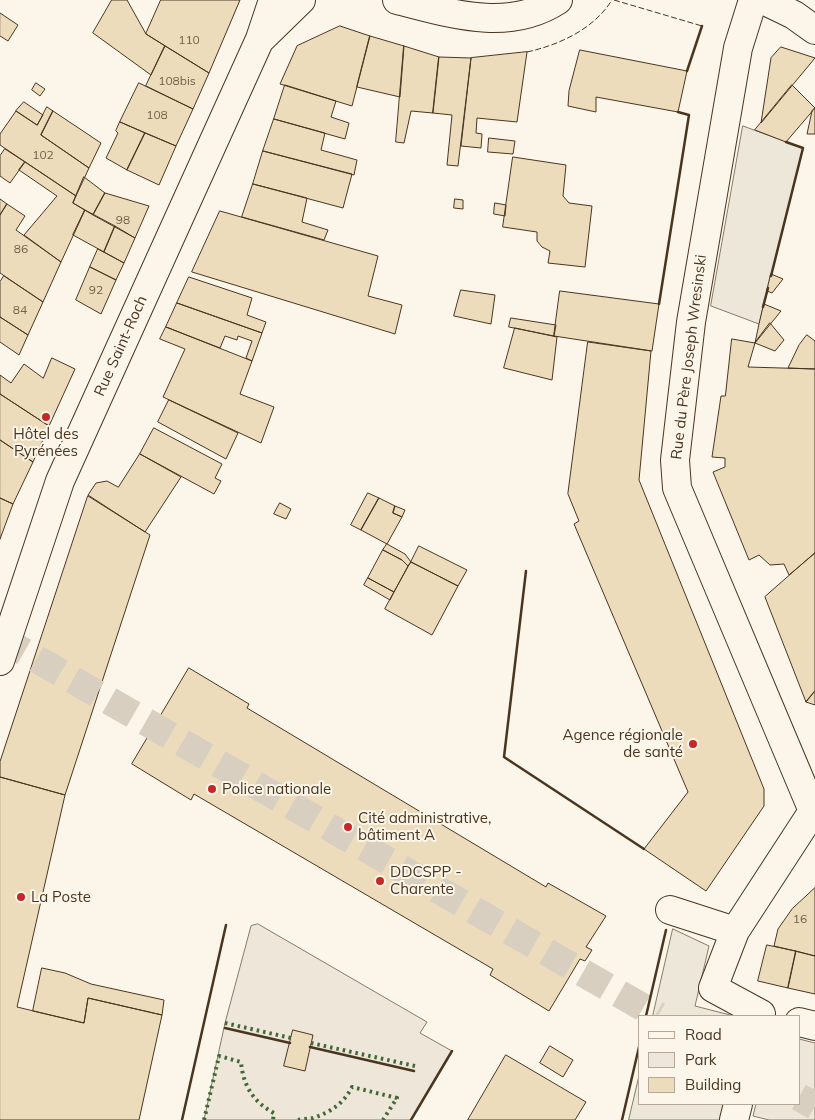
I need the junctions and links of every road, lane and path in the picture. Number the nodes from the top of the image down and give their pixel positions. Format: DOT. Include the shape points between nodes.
graph roads {
  1 [pos="273,0"];
  2 [pos="302,0"];
  3 [pos="397,0"];
  4 [pos="558,0"];
  5 [pos="752,0"];
  6 [pos="763,0"];
  7 [pos="815,30"];
  8 [pos="260,38"];
  9 [pos="0,661"];
  10 [pos="814,810"];
  11 [pos="670,910"];
  12 [pos="735,931"];
  13 [pos="764,1015"];
  14 [pos="800,1022"];
  15 [pos="815,1026"];
  16 [pos="738,1105"];
  17 [pos="734,1120"];
  1 -- 8 [label="street, Rue Saint-Roch"];
  2 -- 8 [label="street, Rue Saint-Roch"];
  3 -- 4 [label="street" via="488,19 521,15"];
  5 -- 10 [label="street, Rue du Père Joseph Wresinski" via="738,48 715,177 691,322 674,460 677,488"];
  6 -- 7 [label="street"];
  8 -- 9 [label="street, Rue Saint-Roch" via="60,482"];
  10 -- 12 [label="street"];
  11 -- 12 [label="street"];
  12 -- 13 [label="street" via="713,988"];
  14 -- 15 [label="street"];
  16 -- 17 [label="street"];
}
